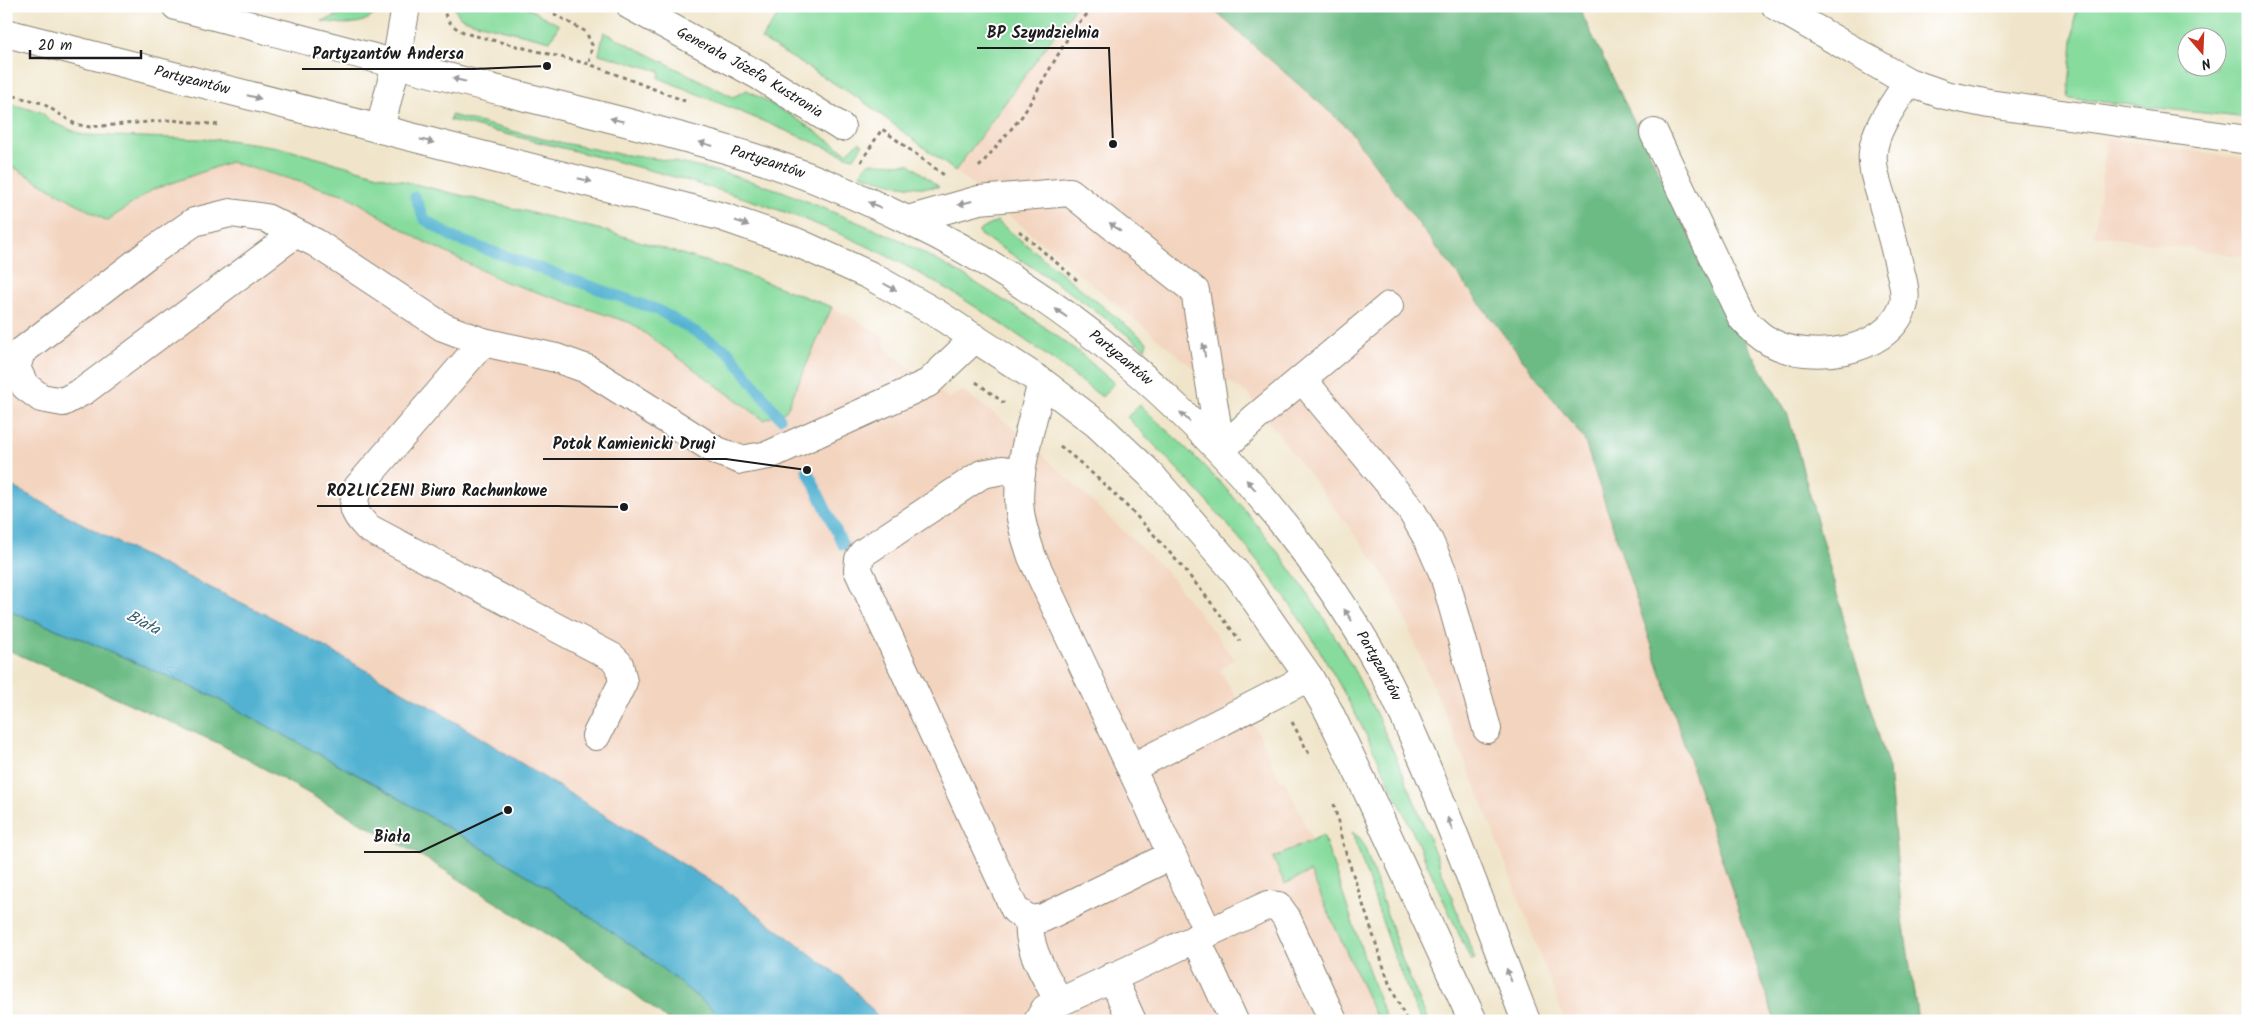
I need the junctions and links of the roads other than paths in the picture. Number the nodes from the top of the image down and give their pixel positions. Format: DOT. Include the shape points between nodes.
graph roads {
  1 [pos="176,6"];
  2 [pos="406,6"];
  3 [pos="632,6"];
  4 [pos="1776,6"];
  5 [pos="6,33"];
  6 [pos="396,64"];
  7 [pos="1908,82"];
  8 [pos="841,127"];
  9 [pos="380,129"];
  10 [pos="1654,133"];
  11 [pos="2248,140"];
  12 [pos="908,220"];
  13 [pos="296,234"];
  14 [pos="1390,306"];
  15 [pos="975,338"];
  16 [pos="483,342"];
  17 [pos="1302,379"];
  18 [pos="1042,382"];
  19 [pos="1220,450"];
  20 [pos="1021,473"];
  21 [pos="1309,677"];
  22 [pos="1487,729"];
  23 [pos="596,736"];
  24 [pos="1131,768"];
  25 [pos="1172,855"];
  26 [pos="1030,920"];
  27 [pos="1202,935"];
  28 [pos="1112,977"];
  29 [pos="1059,1002"];
  30 [pos="1038,1021"];
  31 [pos="1132,1021"];
  32 [pos="1234,1021"];
  33 [pos="1333,1021"];
  34 [pos="1473,1021"];
  35 [pos="1526,1021"];
  1 -- 6 [label="main road, Partyzantów"];
  2 -- 6 [label="main road"];
  3 -- 8 [label="main road, Generała Józefa Kustronia" via="758,76"];
  4 -- 7 [label="main road"];
  5 -- 9 [label="main road, Partyzantów, one-way"];
  6 -- 9 [label="main road"];
  12 -- 6 [label="main road, Partyzantów, one-way" via="758,159"];
  7 -- 10 [label="main road" via="1880,131 1872,164 1895,246 1903,287 1903,306 1879,337 1846,350 1788,349 1755,333 1742,318"];
  7 -- 11 [label="main road" via="1944,95 1989,104"];
  9 -- 15 [label="main road, Partyzantów, one-way" via="643,195 796,242 869,275"];
  19 -- 12 [label="main road, Partyzantów, one-way" via="1142,376 1084,329 982,259"];
  19 -- 12 [label="main road, one-way" via="1195,291 1070,192 978,200"];
  13 -- 13 [label="main road" via="266,218 230,213 194,222 21,352 16,368 25,386 41,398 63,402 85,390"];
  13 -- 16 [label="main road" via="316,243 443,327"];
  14 -- 17 [label="main road"];
  15 -- 16 [label="main road" via="928,383 769,455 741,460 715,450 587,369 556,358"];
  15 -- 18 [label="main road, Partyzantów"];
  16 -- 23 [label="main road" via="358,486 354,508 368,528 619,664 623,682"];
  17 -- 19 [label="main road"];
  17 -- 22 [label="main road" via="1411,510 1429,541 1444,575"];
  18 -- 20 [label="main road"];
  18 -- 21 [label="main road, Partyzantów" via="1097,424 1150,474 1238,575"];
  35 -- 19 [label="main road, Partyzantów, one-way" via="1443,805 1383,672 1314,562"];
  20 -- 24 [label="main road" via="1020,510 1032,557"];
  20 -- 26 [label="main road" via="1003,470 982,474 863,552 858,570 1015,910"];
  21 -- 24 [label="main road"];
  21 -- 34 [label="main road, Partyzantów" via="1369,795"];
  24 -- 25 [label="main road"];
  25 -- 26 [label="main road" via="1043,918"];
  25 -- 27 [label="main road"];
  26 -- 29 [label="main road" via="1031,944"];
  27 -- 28 [label="main road"];
  27 -- 32 [label="main road"];
  27 -- 33 [label="main road" via="1268,905 1278,906"];
  28 -- 29 [label="main road"];
  28 -- 31 [label="main road"];
  29 -- 30 [label="main road" via="1045,1009"];
}
